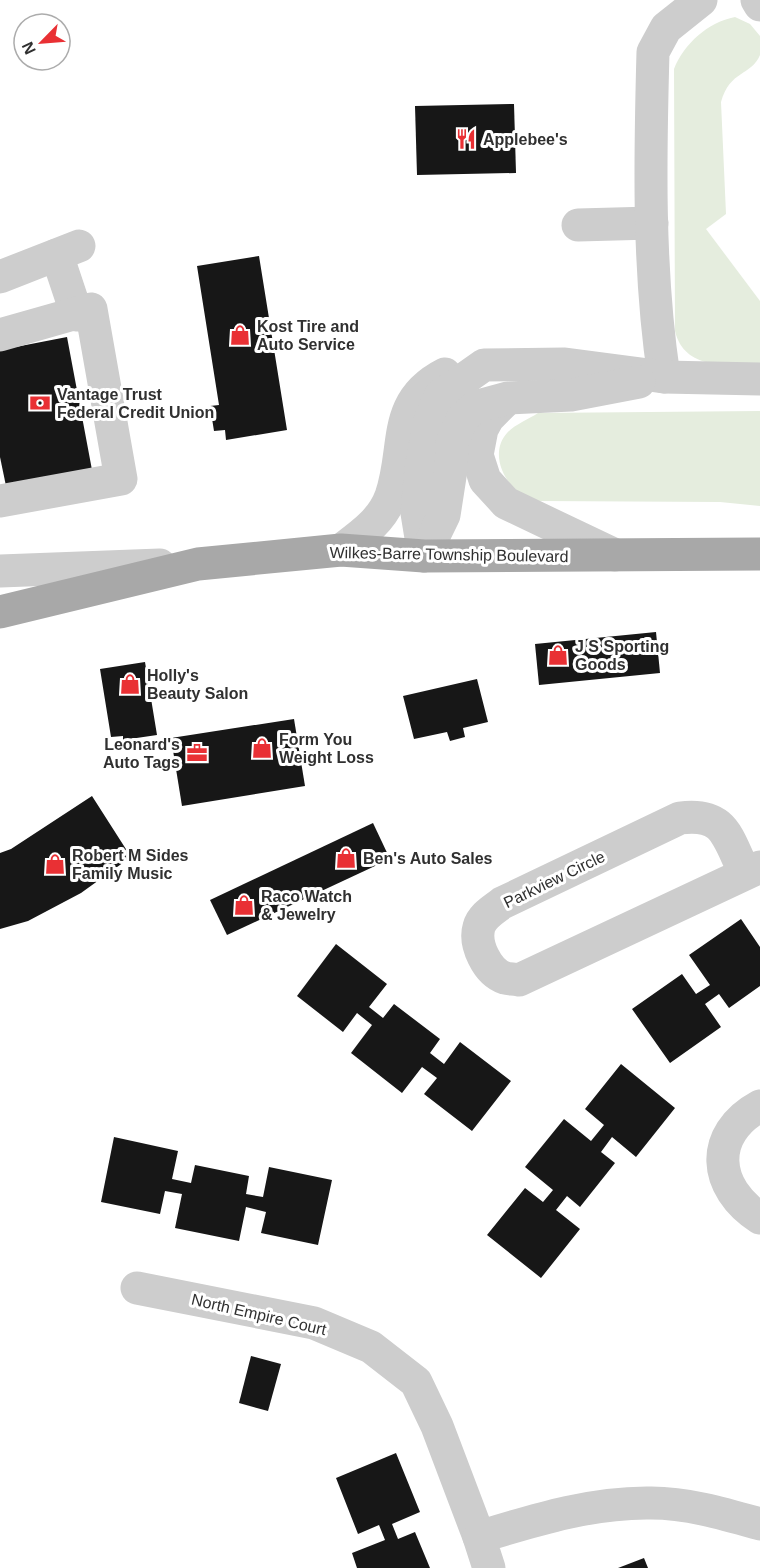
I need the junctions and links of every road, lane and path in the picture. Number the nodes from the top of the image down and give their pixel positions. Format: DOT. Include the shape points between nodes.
graph roads {
  1 [pos="701,0"];
  2 [pos="757,0"];
  3 [pos="760,4"];
  4 [pos="652,223"];
  5 [pos="578,225"];
  6 [pos="0,276"];
  7 [pos="76,315"];
  8 [pos="0,335"];
  9 [pos="484,365"];
  10 [pos="664,377"];
  11 [pos="760,379"];
  12 [pos="508,398"];
  13 [pos="0,501"];
  14 [pos="341,550"];
  15 [pos="760,554"];
  16 [pos="615,555"];
  17 [pos="424,556"];
  18 [pos="198,564"];
  19 [pos="0,571"];
  20 [pos="0,612"];
  21 [pos="752,870"];
  22 [pos="760,1106"];
  23 [pos="760,1218"];
  24 [pos="137,1288"];
  25 [pos="760,1524"];
  26 [pos="479,1537"];
  27 [pos="489,1568"];
  1 -- 4 [label="street" via="666,28 653,52"];
  2 -- 3 [label="street"];
  4 -- 5 [label="street"];
  4 -- 10 [label="street" via="656,325"];
  6 -- 7 [label="street" via="68,251"];
  7 -- 8 [label="street"];
  7 -- 13 [label="street" via="91,309 121,479"];
  9 -- 10 [label="street" via="565,364"];
  9 -- 14 [label="street" via="461,366 432,381 407,410 391,497 374,526"];
  9 -- 17 [label="street" via="440,396 430,420 417,513"];
  10 -- 11 [label="street"];
  10 -- 12 [label="street" via="571,395"];
  12 -- 16 [label="street" via="482,429 477,455 485,480 506,503"];
  12 -- 17 [label="street" via="475,407 462,419 452,443 444,515"];
  14 -- 17 [label="main road, Wilkes-Barre Township Boulevard"];
  14 -- 18 [label="main road, Wilkes-Barre Township Boulevard"];
  15 -- 16 [label="main road, Wilkes-Barre Township Boulevard"];
  16 -- 17 [label="main road, Wilkes-Barre Township Boulevard"];
  18 -- 19 [label="street"];
  18 -- 20 [label="main road, Wilkes-Barre Township Boulevard"];
  21 -- 21 [label="street, Parkview Circle" via="519,980 504,978 490,969 477,942 479,926 487,913 502,903 680,818 711,818"];
  22 -- 23 [label="street" via="734,1123 724,1144 723,1167 733,1191"];
  24 -- 26 [label="street, North Empire Court" via="314,1323 371,1347 416,1382"];
  25 -- 26 [label="street" via="714,1511 651,1503 566,1511"];
  26 -- 27 [label="street, North Empire Court"];
}
